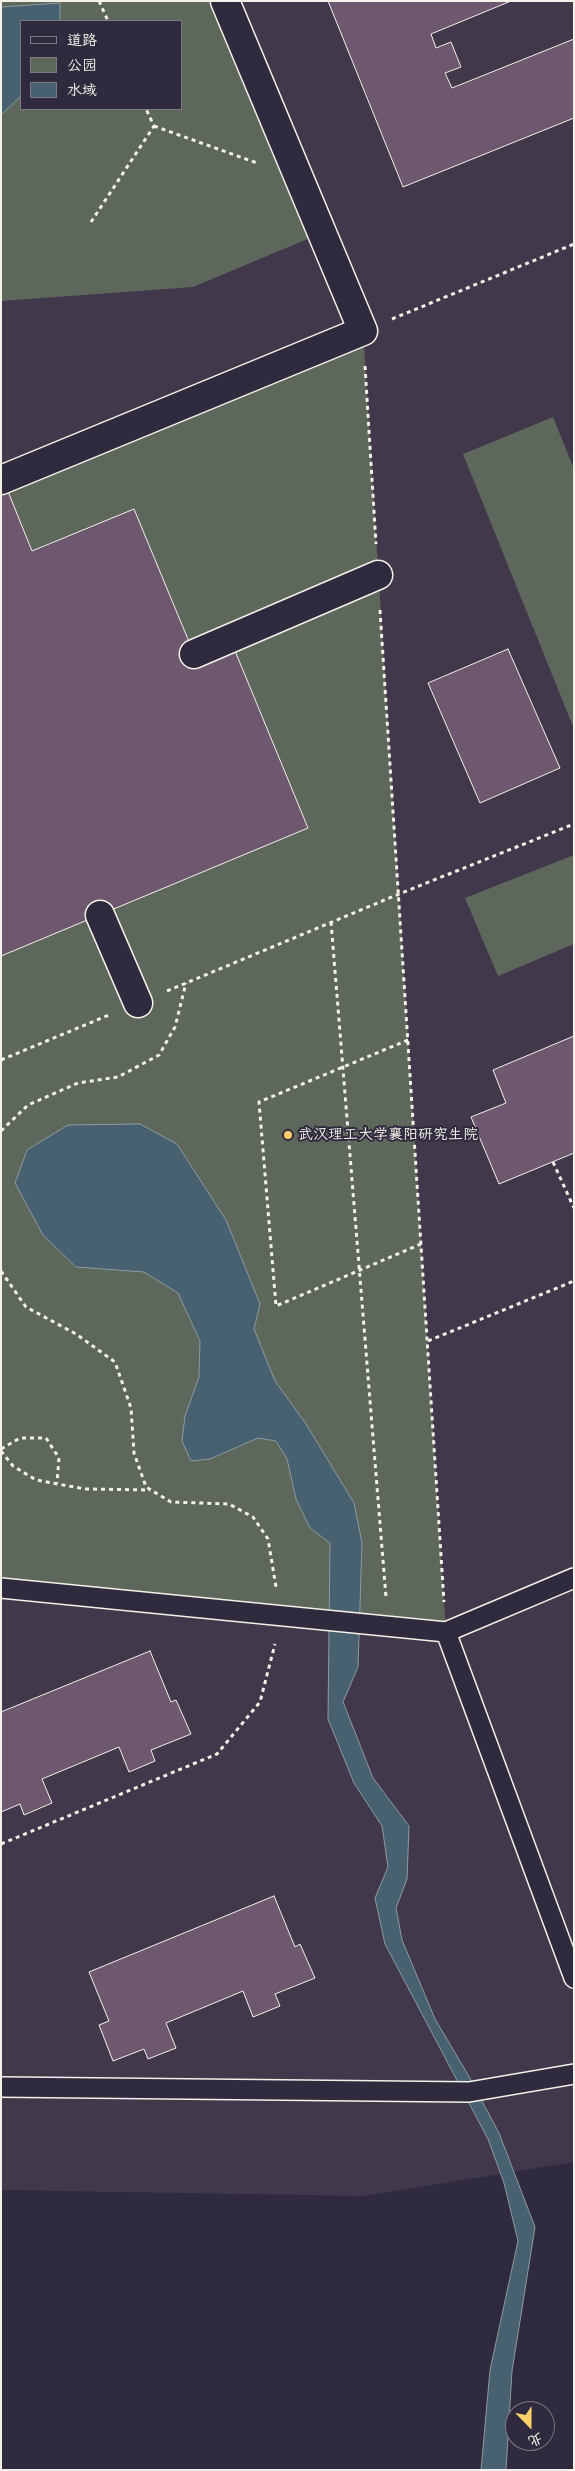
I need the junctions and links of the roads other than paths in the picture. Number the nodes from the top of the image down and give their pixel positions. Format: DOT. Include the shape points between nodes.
graph roads {
  1 [pos="225,1"];
  2 [pos="1,480"];
  3 [pos="378,575"];
  4 [pos="194,654"];
  5 [pos="100,915"];
  6 [pos="138,1003"];
  7 [pos="574,1578"];
  8 [pos="1,1588"];
  9 [pos="446,1632"];
  10 [pos="574,1978"];
  11 [pos="574,2074"];
  12 [pos="1,2087"];
  1 -- 2 [label="street" via="363,331"];
  3 -- 4 [label="street"];
  5 -- 6 [label="street"];
  7 -- 9 [label="lane"];
  8 -- 9 [label="lane"];
  9 -- 10 [label="lane"];
  11 -- 12 [label="lane" via="470,2092"];
}
